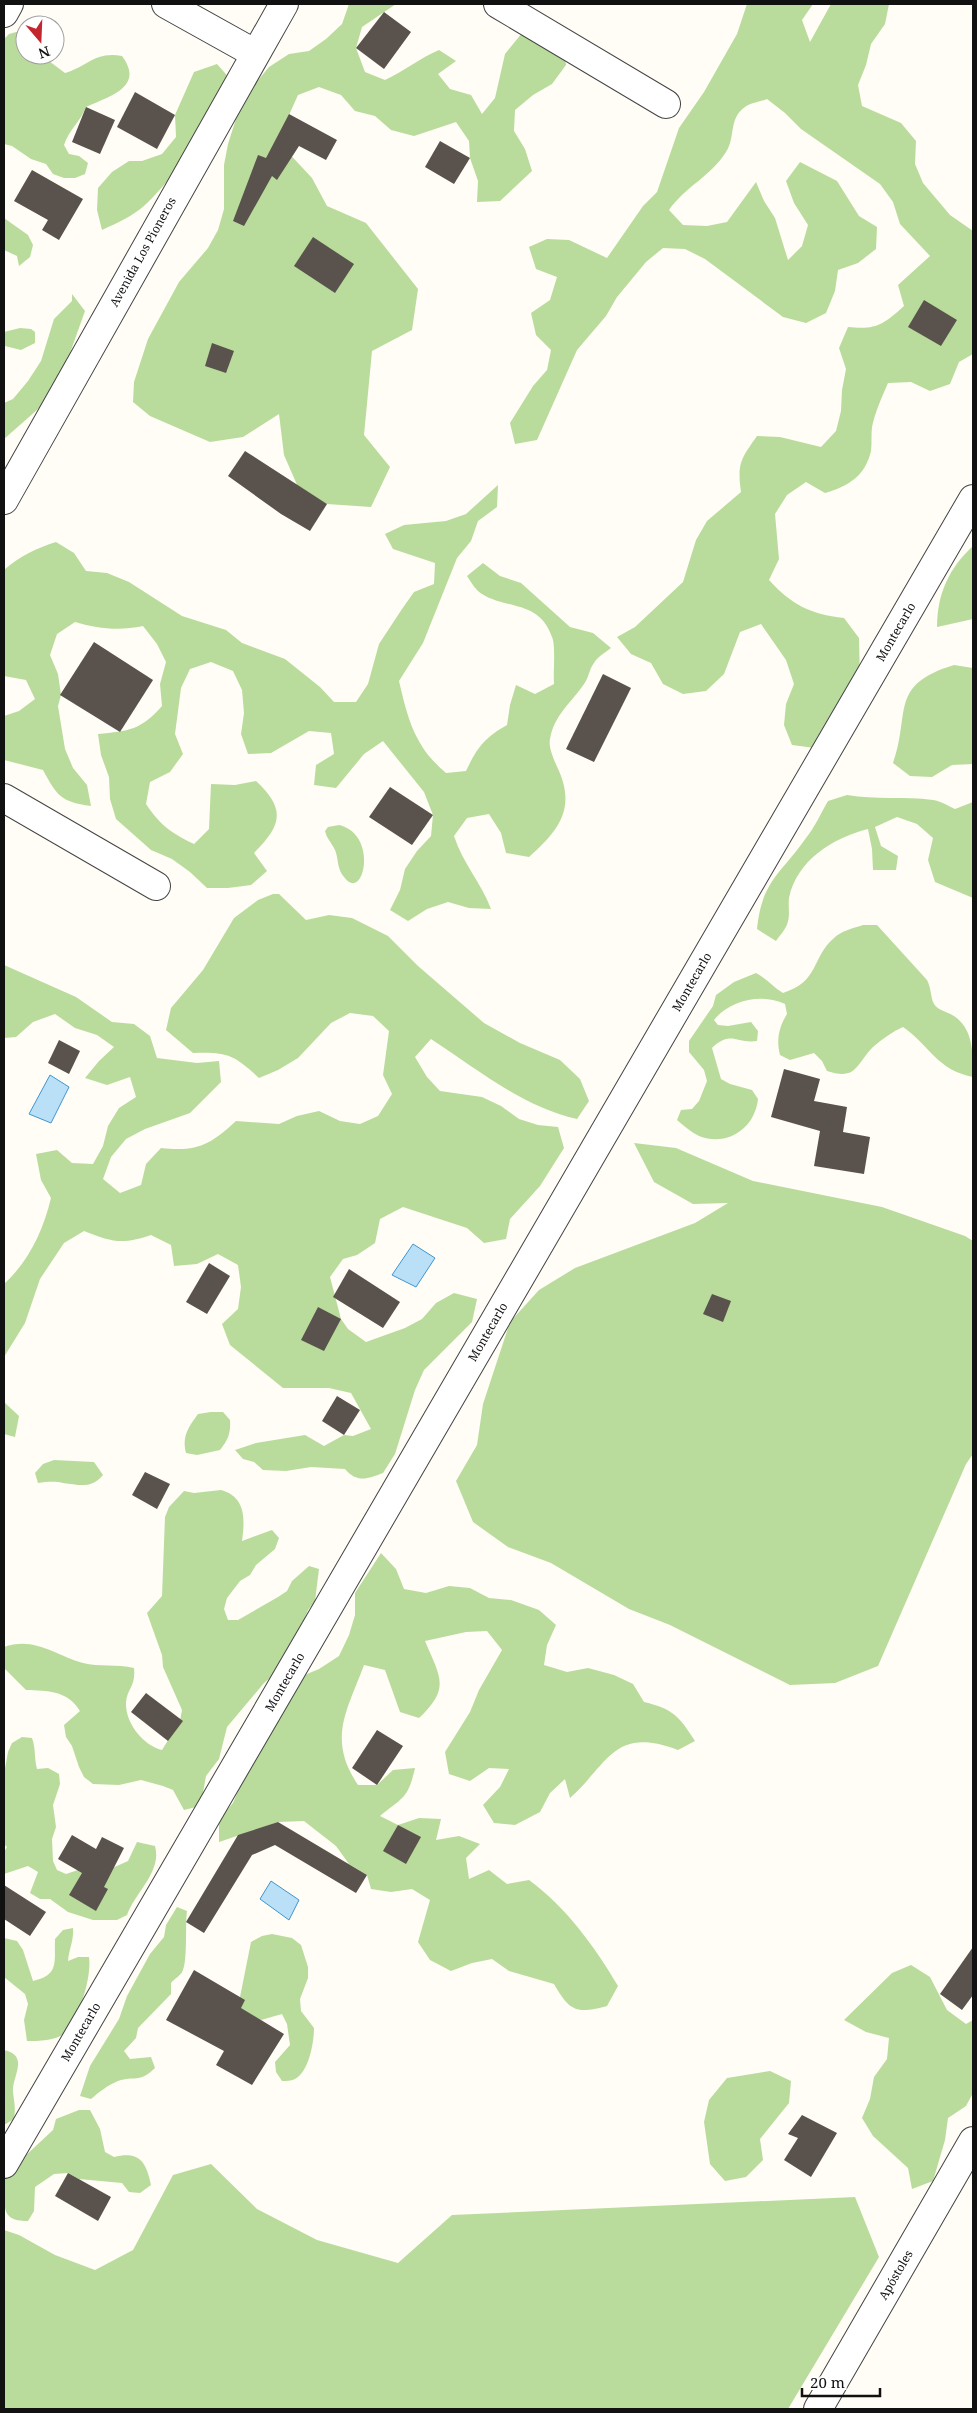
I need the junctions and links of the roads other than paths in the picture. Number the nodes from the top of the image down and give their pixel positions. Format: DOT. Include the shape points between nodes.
graph roads {
  1 [pos="9,4"];
  2 [pos="166,4"];
  3 [pos="284,4"];
  4 [pos="498,4"];
  5 [pos="4,13"];
  6 [pos="254,54"];
  7 [pos="666,104"];
  8 [pos="5,496"];
  9 [pos="973,499"];
  10 [pos="4,798"];
  11 [pos="156,886"];
  12 [pos="973,2141"];
  13 [pos="4,2164"];
  14 [pos="818,2409"];
  1 -- 5 [label="street"];
  2 -- 6 [label="street"];
  3 -- 6 [label="street, Avenida Los Pioneros"];
  4 -- 7 [label="street"];
  6 -- 8 [label="street, Avenida Los Pioneros"];
  9 -- 13 [label="street, Montecarlo"];
  10 -- 11 [label="street"];
  12 -- 14 [label="street, Apóstoles"];
}
